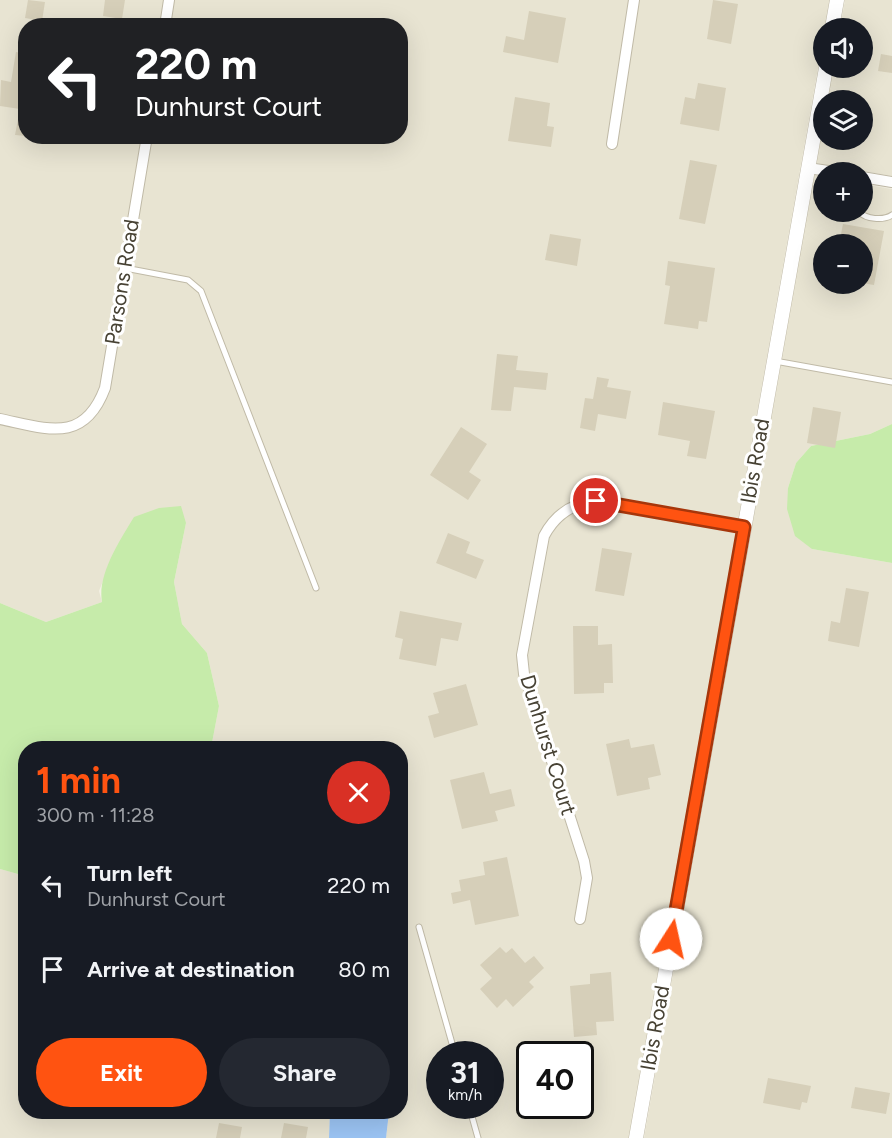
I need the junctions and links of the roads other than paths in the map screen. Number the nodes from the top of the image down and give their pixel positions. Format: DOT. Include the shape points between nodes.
graph roads {
  1 [pos="170,0"];
  2 [pos="634,0"];
  3 [pos="837,0"];
  4 [pos="167,18"];
  5 [pos="834,18"];
  6 [pos="823,78"];
  7 [pos="146,144"];
  8 [pos="612,144"];
  9 [pos="808,168"];
  10 [pos="813,169"];
  11 [pos="873,179"];
  12 [pos="892,182"];
  13 [pos="892,215"];
  14 [pos="873,217"];
  15 [pos="125,268"];
  16 [pos="773,361"];
  17 [pos="892,382"];
  18 [pos="0,419"];
  19 [pos="744,527"];
  20 [pos="316,588"];
  21 [pos="580,919"];
  22 [pos="419,927"];
  23 [pos="451,1041"];
  24 [pos="473,1119"];
  25 [pos="478,1138"];
  26 [pos="636,1138"];
  1 -- 4 [label="street"];
  2 -- 8 [label="street"];
  3 -- 5 [label="street"];
  6 -- 9 [label="street, Ibis Road"];
  7 -- 15 [label="street, Parsons Road"];
  9 -- 10 [label="street"];
  9 -- 16 [label="street, Ibis Road"];
  11 -- 12 [label="street"];
  13 -- 14 [label="lane" via="887,219"];
  15 -- 18 [label="street, Parsons Road" via="105,388 98,406 84,422 69,428"];
  15 -- 20 [label="lane" via="189,280 201,291"];
  16 -- 17 [label="lane"];
  16 -- 19 [label="street, Ibis Road"];
  19 -- 21 [label="street, Dunhurst Court" via="596,501 582,502 562,513 544,536 522,655 524,675 584,861 587,878"];
  19 -- 26 [label="street, Ibis Road"];
  22 -- 23 [label="lane"];
  24 -- 25 [label="lane"];
}
